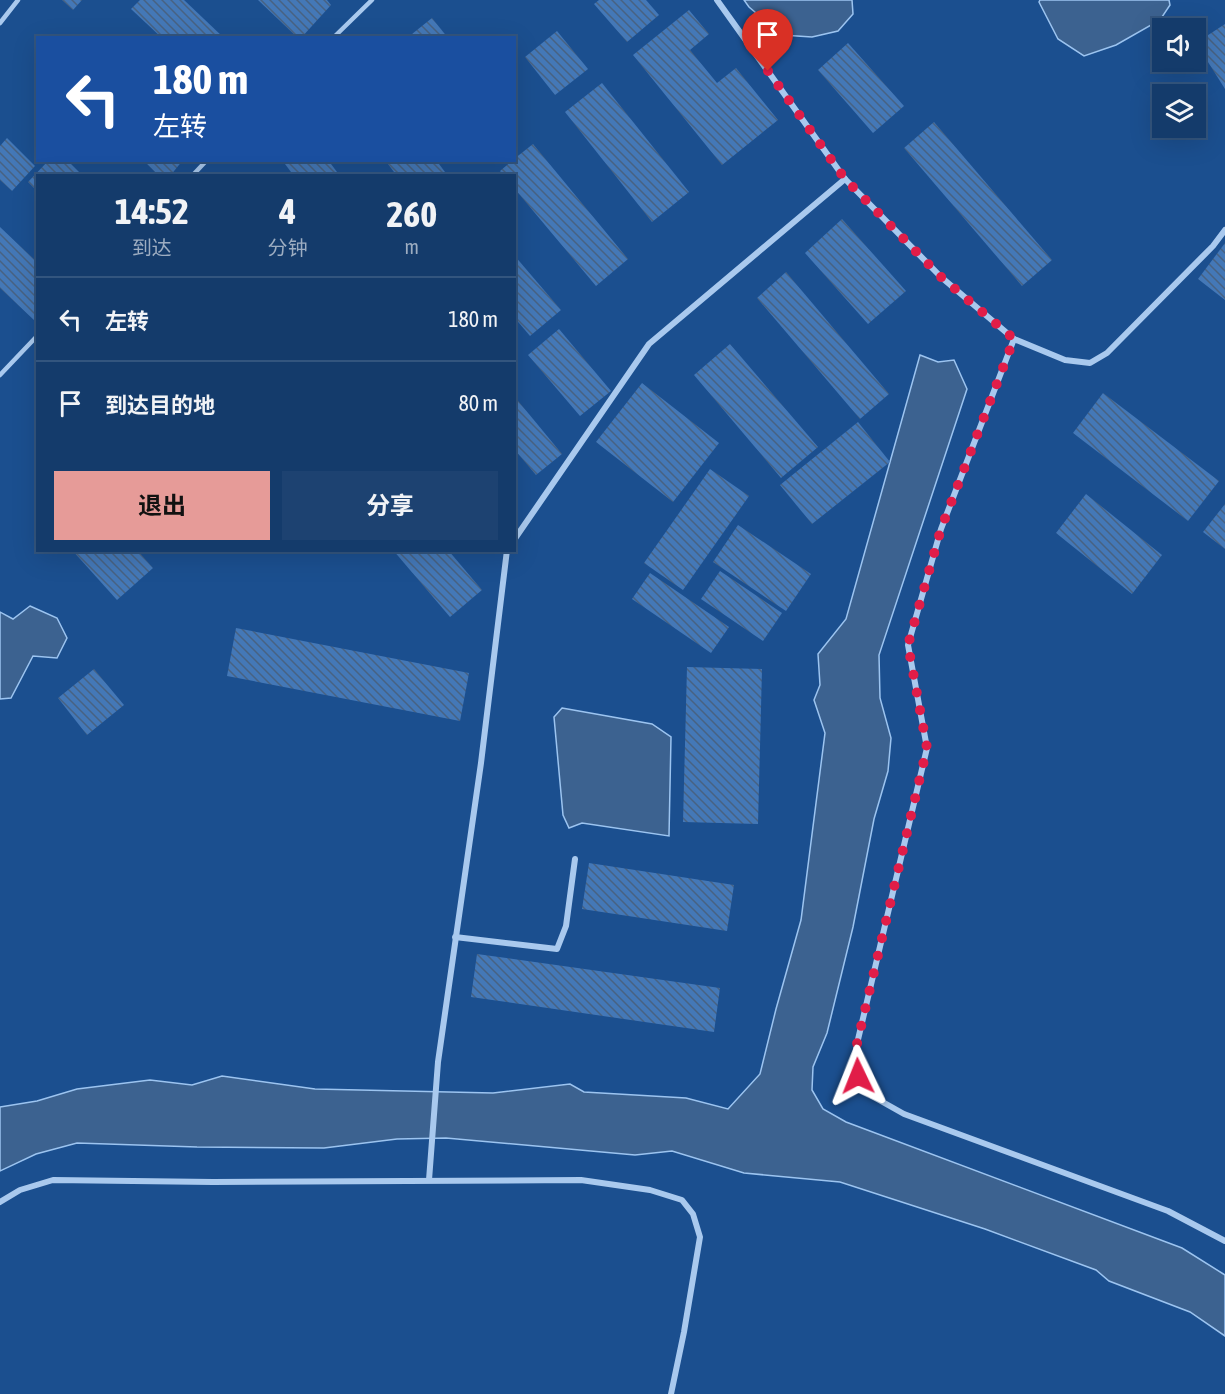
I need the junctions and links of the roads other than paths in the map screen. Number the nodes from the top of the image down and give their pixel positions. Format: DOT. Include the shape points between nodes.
graph roads {
  1 [pos="18,0"];
  2 [pos="372,0"];
  3 [pos="717,0"];
  4 [pos="0,23"];
  5 [pos="335,36"];
  6 [pos="205,162"];
  7 [pos="194,174"];
  8 [pos="845,179"];
  9 [pos="1225,230"];
  10 [pos="36,337"];
  11 [pos="1014,339"];
  12 [pos="0,375"];
  13 [pos="516,537"];
  14 [pos="507,552"];
  15 [pos="575,859"];
  16 [pos="455,937"];
  17 [pos="429,1180"];
  18 [pos="0,1202"];
  19 [pos="1225,1241"];
  20 [pos="671,1394"];
  1 -- 4 [label="lane"];
  2 -- 5 [label="lane"];
  3 -- 8 [label="street"];
  6 -- 7 [label="lane"];
  8 -- 11 [label="street" via="941,277"];
  8 -- 13 [label="street" via="649,344"];
  9 -- 11 [label="street" via="1214,246 1107,353 1090,363 1065,360"];
  10 -- 12 [label="lane"];
  11 -- 19 [label="street" via="941,529 908,645 927,748 856,1048 858,1076 872,1096 904,1114 1168,1211"];
  14 -- 16 [label="street"];
  15 -- 16 [label="street" via="566,926 557,949"];
  16 -- 17 [label="street" via="438,1062"];
  17 -- 18 [label="street" via="53,1180"];
  17 -- 20 [label="street" via="581,1180 650,1190 682,1200 693,1214 700,1237"];
}
